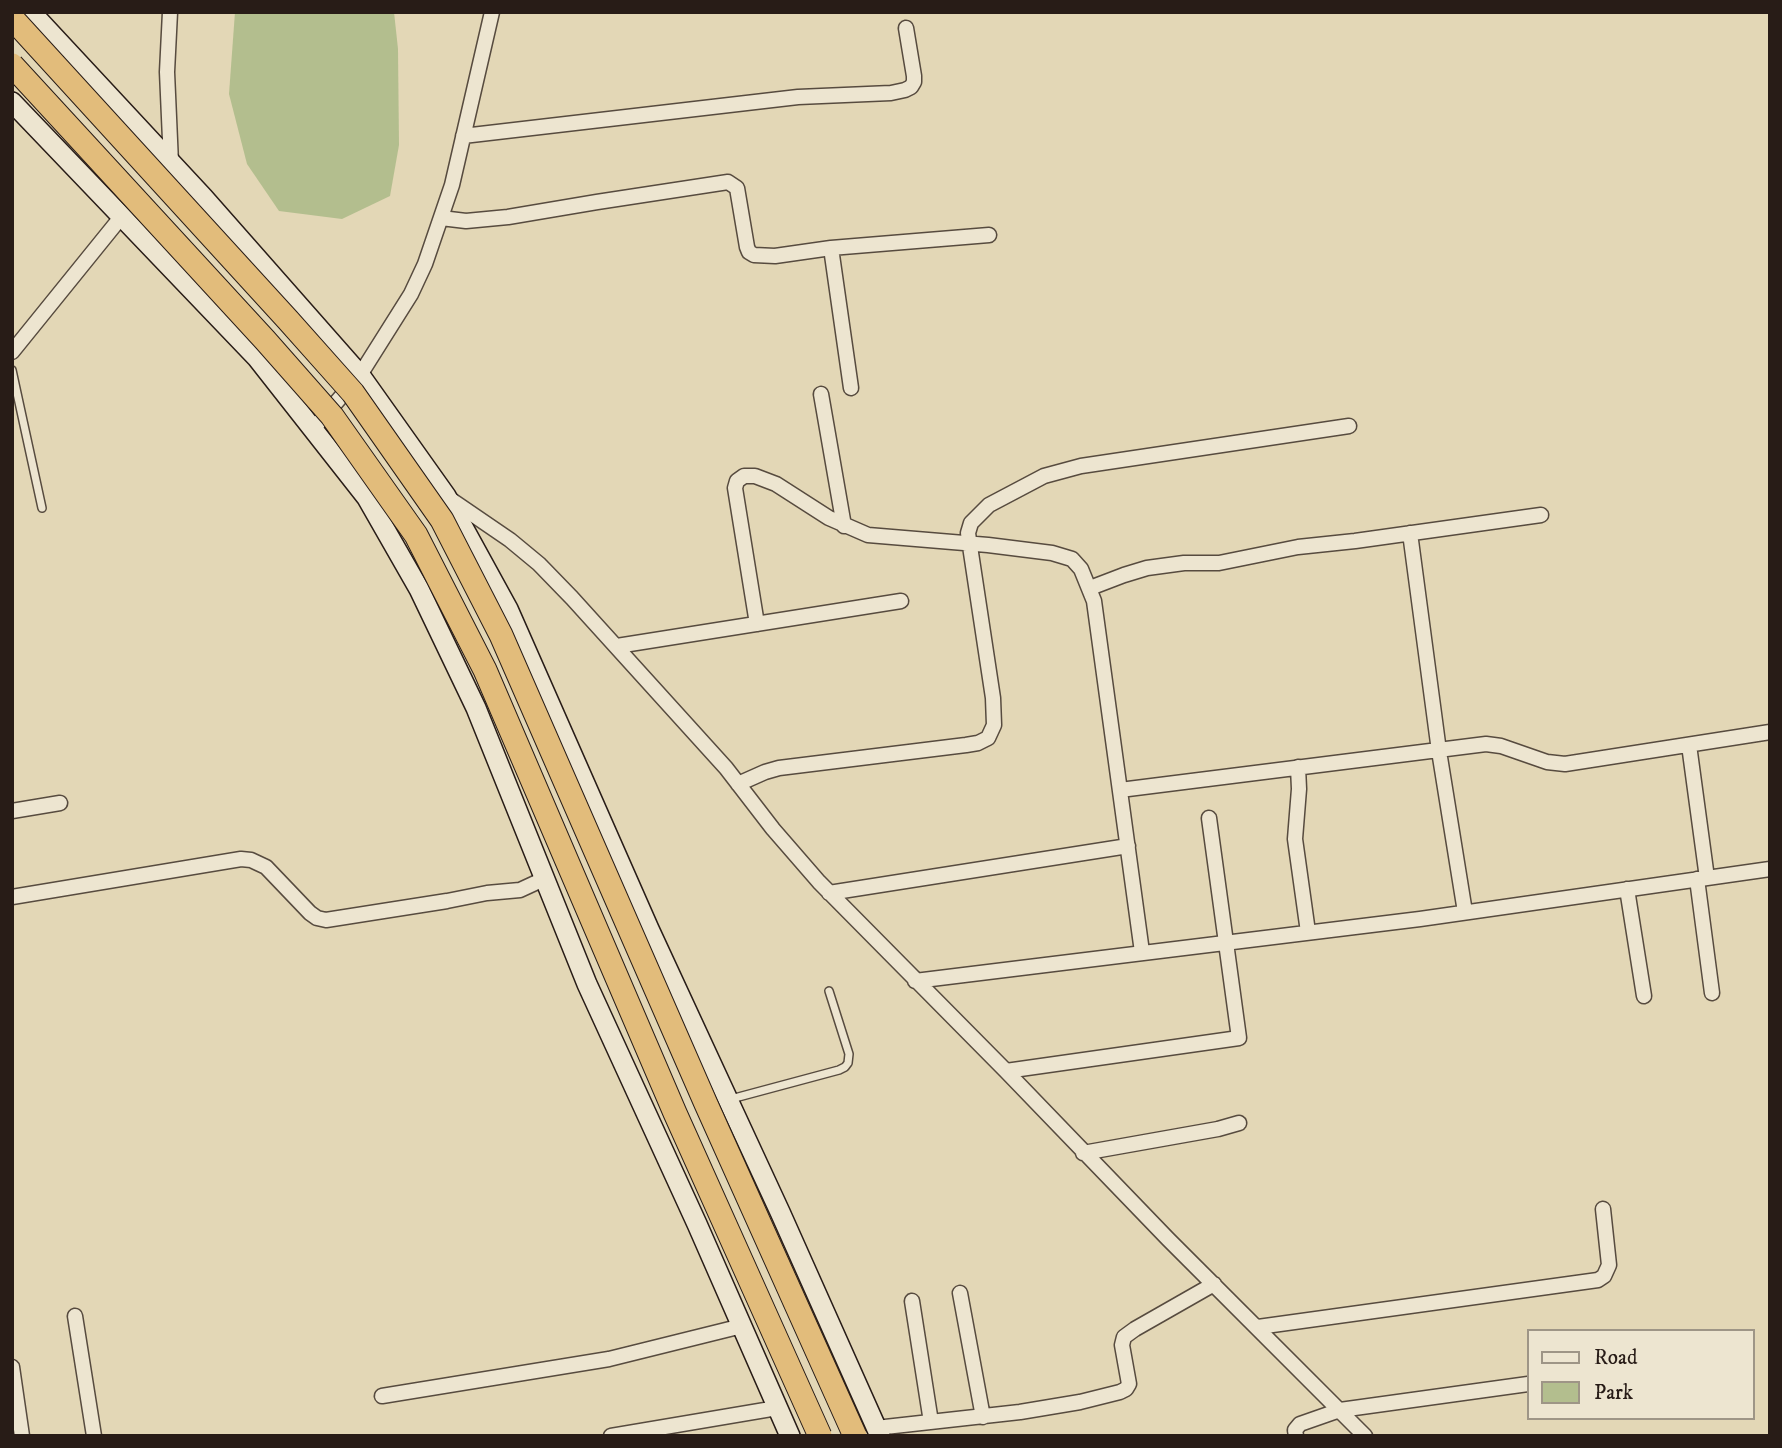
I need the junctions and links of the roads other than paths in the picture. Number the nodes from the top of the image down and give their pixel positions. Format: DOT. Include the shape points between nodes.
graph roads {
  1 [pos="31,12"];
  2 [pos="170,12"];
  3 [pos="492,12"];
  4 [pos="12,18"];
  5 [pos="906,28"];
  6 [pos="12,65"];
  7 [pos="12,102"];
  8 [pos="463,136"];
  9 [pos="171,163"];
  10 [pos="122,216"];
  11 [pos="441,218"];
  12 [pos="989,235"];
  13 [pos="831,248"];
  14 [pos="12,352"];
  15 [pos="12,370"];
  16 [pos="360,375"];
  17 [pos="850,388"];
  18 [pos="821,394"];
  19 [pos="1349,426"];
  20 [pos="313,429"];
  21 [pos="446,496"];
  22 [pos="41,508"];
  23 [pos="1541,515"];
  24 [pos="844,526"];
  25 [pos="1410,533"];
  26 [pos="970,543"];
  27 [pos="1090,588"];
  28 [pos="901,601"];
  29 [pos="757,624"];
  30 [pos="617,646"];
  31 [pos="1770,732"];
  32 [pos="1689,745"];
  33 [pos="1439,751"];
  34 [pos="1298,768"];
  35 [pos="738,783"];
  36 [pos="1120,790"];
  37 [pos="60,803"];
  38 [pos="12,811"];
  39 [pos="1209,818"];
  40 [pos="1128,846"];
  41 [pos="1770,869"];
  42 [pos="546,878"];
  43 [pos="1702,879"];
  44 [pos="1627,889"];
  45 [pos="829,893"];
  46 [pos="12,897"];
  47 [pos="1465,912"];
  48 [pos="1308,932"];
  49 [pos="1225,942"];
  50 [pos="1142,952"];
  51 [pos="915,981"];
  52 [pos="829,991"];
  53 [pos="1712,993"];
  54 [pos="1644,996"];
  55 [pos="1006,1071"];
  56 [pos="729,1100"];
  57 [pos="1240,1123"];
  58 [pos="1083,1153"];
  59 [pos="1603,1209"];
  60 [pos="1214,1284"];
  61 [pos="960,1293"];
  62 [pos="912,1301"];
  63 [pos="75,1316"];
  64 [pos="742,1326"];
  65 [pos="1258,1327"];
  66 [pos="12,1367"];
  67 [pos="1526,1384"];
  68 [pos="383,1396"];
  69 [pos="777,1408"];
  70 [pos="1340,1410"];
  71 [pos="983,1417"];
  72 [pos="931,1422"];
  73 [pos="878,1432"];
  74 [pos="22,1436"];
  75 [pos="94,1436"];
  76 [pos="611,1436"];
  77 [pos="790,1436"];
  78 [pos="820,1436"];
  79 [pos="855,1436"];
  80 [pos="1296,1436"];
  81 [pos="1365,1436"];
  1 -- 9 [label="main road"];
  2 -- 9 [label="street"];
  3 -- 8 [label="street"];
  4 -- 79 [label="highway, bridge" via="352,393 442,520 501,635"];
  5 -- 8 [label="street" via="914,82 905,90 798,97"];
  6 -- 78 [label="highway, bridge" via="332,416 416,535 485,670"];
  7 -- 10 [label="main road"];
  8 -- 11 [label="street"];
  9 -- 16 [label="main road"];
  10 -- 14 [label="street"];
  10 -- 20 [label="main road" via="257,358"];
  11 -- 13 [label="street" via="508,218 729,182 737,188 749,252 763,256"];
  11 -- 16 [label="street" via="418,281"];
  12 -- 13 [label="street"];
  13 -- 17 [label="street"];
  15 -- 22 [label="lane"];
  16 -- 20 [label="street"];
  16 -- 21 [label="main road"];
  18 -- 24 [label="street"];
  19 -- 26 [label="street" via="1094,464 1044,476 983,510 971,523"];
  20 -- 42 [label="main road" via="367,498 419,589 477,708"];
  21 -- 30 [label="street" via="539,564"];
  21 -- 56 [label="main road" via="508,608"];
  23 -- 25 [label="street"];
  24 -- 26 [label="street" via="868,536"];
  24 -- 29 [label="street" via="776,484 755,476 737,481 734,488"];
  25 -- 27 [label="street" via="1278,550 1219,563 1147,568"];
  25 -- 33 [label="street"];
  26 -- 27 [label="street" via="1052,552 1072,559"];
  26 -- 35 [label="street" via="993,698 994,725 988,738 966,745 779,768"];
  27 -- 36 [label="street"];
  28 -- 29 [label="street"];
  29 -- 30 [label="street"];
  30 -- 35 [label="street"];
  31 -- 32 [label="street"];
  32 -- 33 [label="street" via="1565,764 1486,744"];
  32 -- 43 [label="street"];
  33 -- 34 [label="street"];
  33 -- 47 [label="street"];
  34 -- 36 [label="street"];
  34 -- 48 [label="street" via="1295,839"];
  35 -- 45 [label="street"];
  36 -- 40 [label="street"];
  37 -- 38 [label="street"];
  39 -- 49 [label="street"];
  40 -- 45 [label="street"];
  40 -- 50 [label="street"];
  41 -- 43 [label="street"];
  42 -- 46 [label="street" via="520,890 326,920 310,913 266,867 241,859"];
  42 -- 64 [label="main road" via="587,984"];
  43 -- 44 [label="street"];
  43 -- 53 [label="street"];
  44 -- 47 [label="street"];
  44 -- 54 [label="street"];
  45 -- 51 [label="street"];
  47 -- 48 [label="street"];
  48 -- 49 [label="street"];
  49 -- 50 [label="street"];
  49 -- 55 [label="street" via="1240,1038"];
  50 -- 51 [label="street"];
  51 -- 55 [label="street"];
  52 -- 56 [label="lane" via="849,1054 845,1067"];
  55 -- 58 [label="street"];
  56 -- 73 [label="main road"];
  57 -- 58 [label="street"];
  58 -- 60 [label="street"];
  59 -- 65 [label="street" via="1609,1265 1598,1280"];
  60 -- 65 [label="street"];
  60 -- 71 [label="street" via="1124,1337 1126,1390"];
  61 -- 71 [label="street"];
  62 -- 72 [label="street"];
  63 -- 75 [label="street"];
  64 -- 68 [label="street" via="608,1359"];
  64 -- 69 [label="main road"];
  65 -- 70 [label="street"];
  66 -- 74 [label="street"];
  67 -- 70 [label="street"];
  69 -- 76 [label="street"];
  69 -- 77 [label="main road"];
  70 -- 80 [label="street" via="1300,1424"];
  70 -- 81 [label="street"];
  71 -- 72 [label="street"];
  72 -- 73 [label="street"];
}
